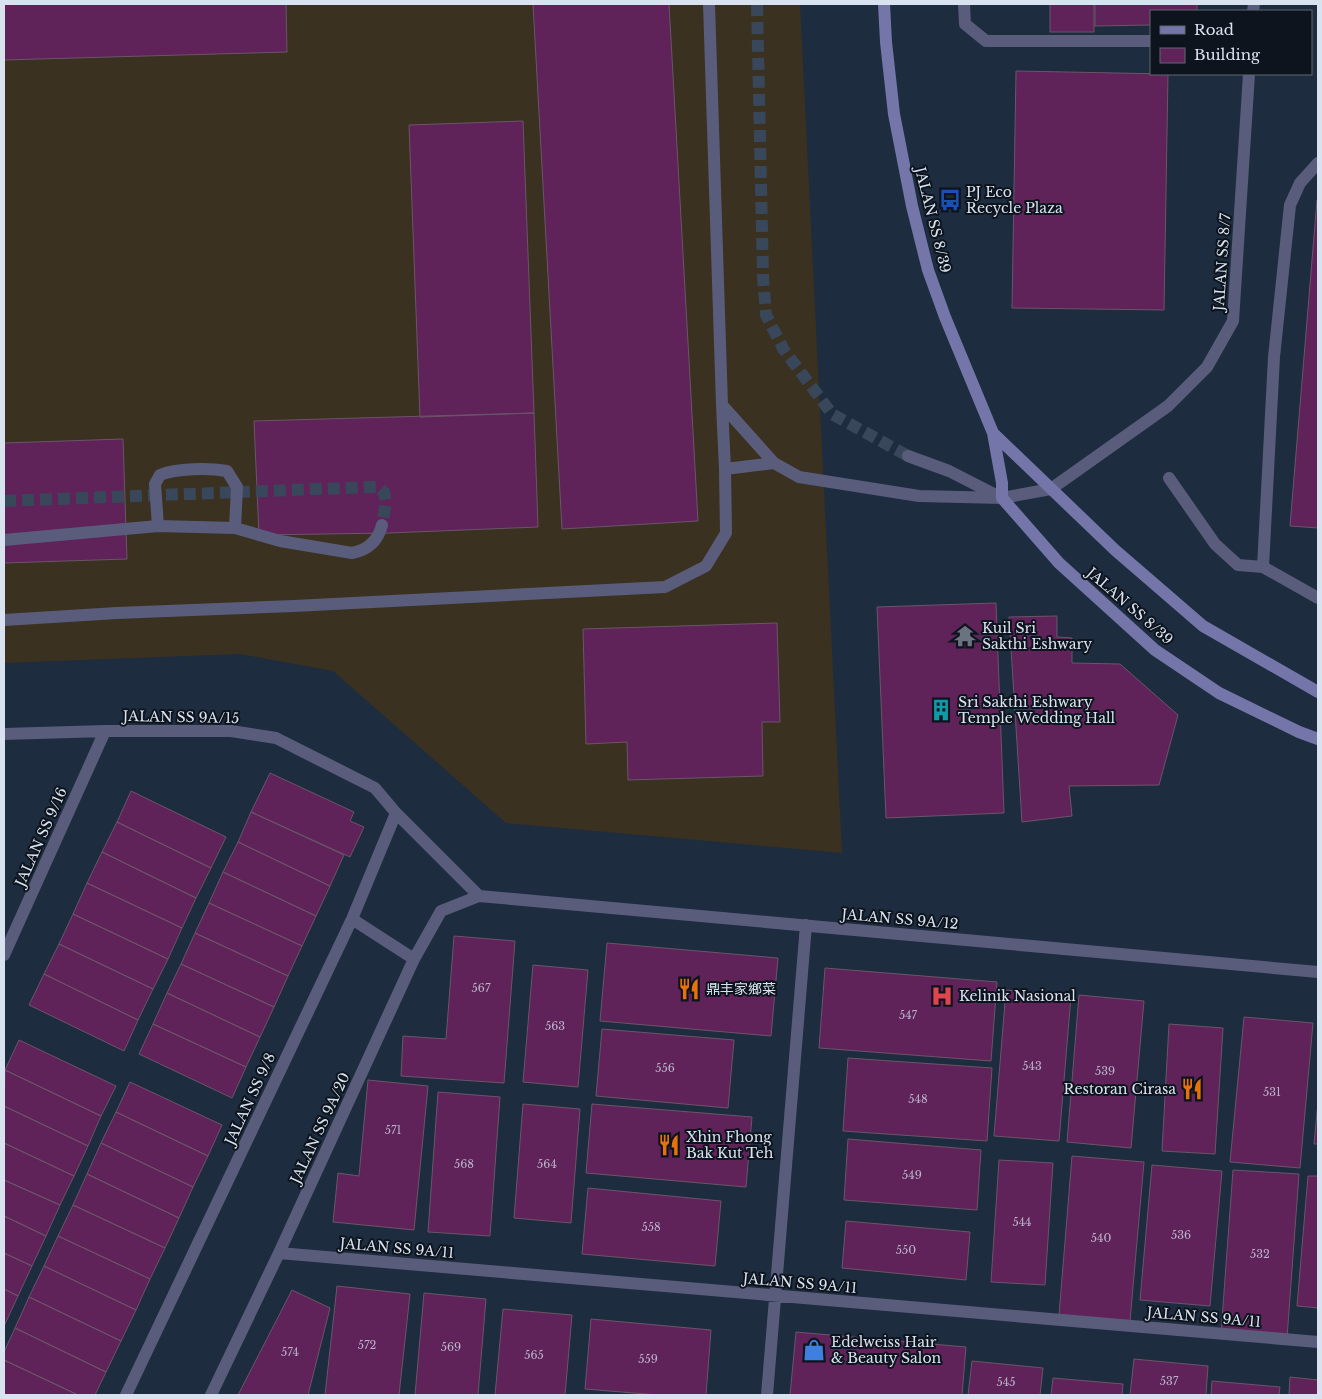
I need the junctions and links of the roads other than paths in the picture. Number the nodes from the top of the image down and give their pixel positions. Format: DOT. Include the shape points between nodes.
graph roads {
  1 [pos="709,4"];
  2 [pos="884,4"];
  3 [pos="964,4"];
  4 [pos="1150,41"];
  5 [pos="1249,75"];
  6 [pos="1318,163"];
  7 [pos="722,405"];
  8 [pos="993,433"];
  9 [pos="908,456"];
  10 [pos="774,463"];
  11 [pos="725,469"];
  12 [pos="1169,478"];
  13 [pos="1051,489"];
  14 [pos="1002,498"];
  15 [pos="382,525"];
  16 [pos="158,526"];
  17 [pos="235,528"];
  18 [pos="4,540"];
  19 [pos="1263,567"];
  20 [pos="1318,598"];
  21 [pos="4,620"];
  22 [pos="1318,692"];
  23 [pos="105,731"];
  24 [pos="4,734"];
  25 [pos="1318,739"];
  26 [pos="396,813"];
  27 [pos="479,896"];
  28 [pos="352,919"];
  29 [pos="806,925"];
  30 [pos="4,955"];
  31 [pos="414,959"];
  32 [pos="1318,972"];
  33 [pos="279,1253"];
  34 [pos="775,1296"];
  35 [pos="1318,1342"];
  36 [pos="126,1395"];
  37 [pos="211,1395"];
  38 [pos="767,1395"];
  1 -- 7 [label="street"];
  2 -- 8 [label="street, JALAN SS 8/39" via="894,114 928,270"];
  3 -- 4 [label="street" via="965,24 986,42"];
  5 -- 13 [label="street, JALAN SS 8/7" via="1232,321 1207,367 1168,406"];
  6 -- 19 [label="street" via="1300,183 1290,205 1274,357"];
  7 -- 10 [label="street"];
  7 -- 11 [label="street"];
  8 -- 13 [label="street, JALAN SS 8/39"];
  8 -- 14 [label="street, JALAN SS 8/39"];
  9 -- 14 [label="street" via="949,471"];
  10 -- 11 [label="street"];
  10 -- 14 [label="street" via="799,477 919,496"];
  11 -- 21 [label="street" via="726,533 706,566 665,587"];
  12 -- 19 [label="street" via="1215,544 1238,565"];
  13 -- 14 [label="street"];
  13 -- 22 [label="street, JALAN SS 8/39" via="1203,626"];
  14 -- 25 [label="street, JALAN SS 8/39" via="1059,563 1155,650 1219,692"];
  15 -- 17 [label="street" via="373,543 363,551 352,553 280,541"];
  16 -- 17 [label="street"];
  16 -- 17 [label="street" via="156,484 160,475 170,471 219,469 227,471 237,487"];
  16 -- 18 [label="street"];
  19 -- 20 [label="street"];
  23 -- 24 [label="street, JALAN SS 9A/15"];
  23 -- 26 [label="street, JALAN SS 9A/15" via="232,731 276,738 375,788"];
  23 -- 30 [label="street, JALAN SS 9/16"];
  26 -- 27 [label="street, JALAN SS 9A/15"];
  26 -- 28 [label="street, JALAN SS 9/8"];
  27 -- 29 [label="street, JALAN SS 9A/12"];
  27 -- 31 [label="street, JALAN SS 9A/20" via="441,911"];
  28 -- 31 [label="street"];
  28 -- 36 [label="street, JALAN SS 9/8"];
  29 -- 32 [label="street, JALAN SS 9A/12"];
  29 -- 34 [label="street"];
  31 -- 33 [label="street, JALAN SS 9A/20"];
  33 -- 34 [label="street, JALAN SS 9A/11"];
  33 -- 37 [label="street, JALAN SS 9A/20"];
  34 -- 35 [label="street, JALAN SS 9A/11"];
  34 -- 38 [label="street"];
}
